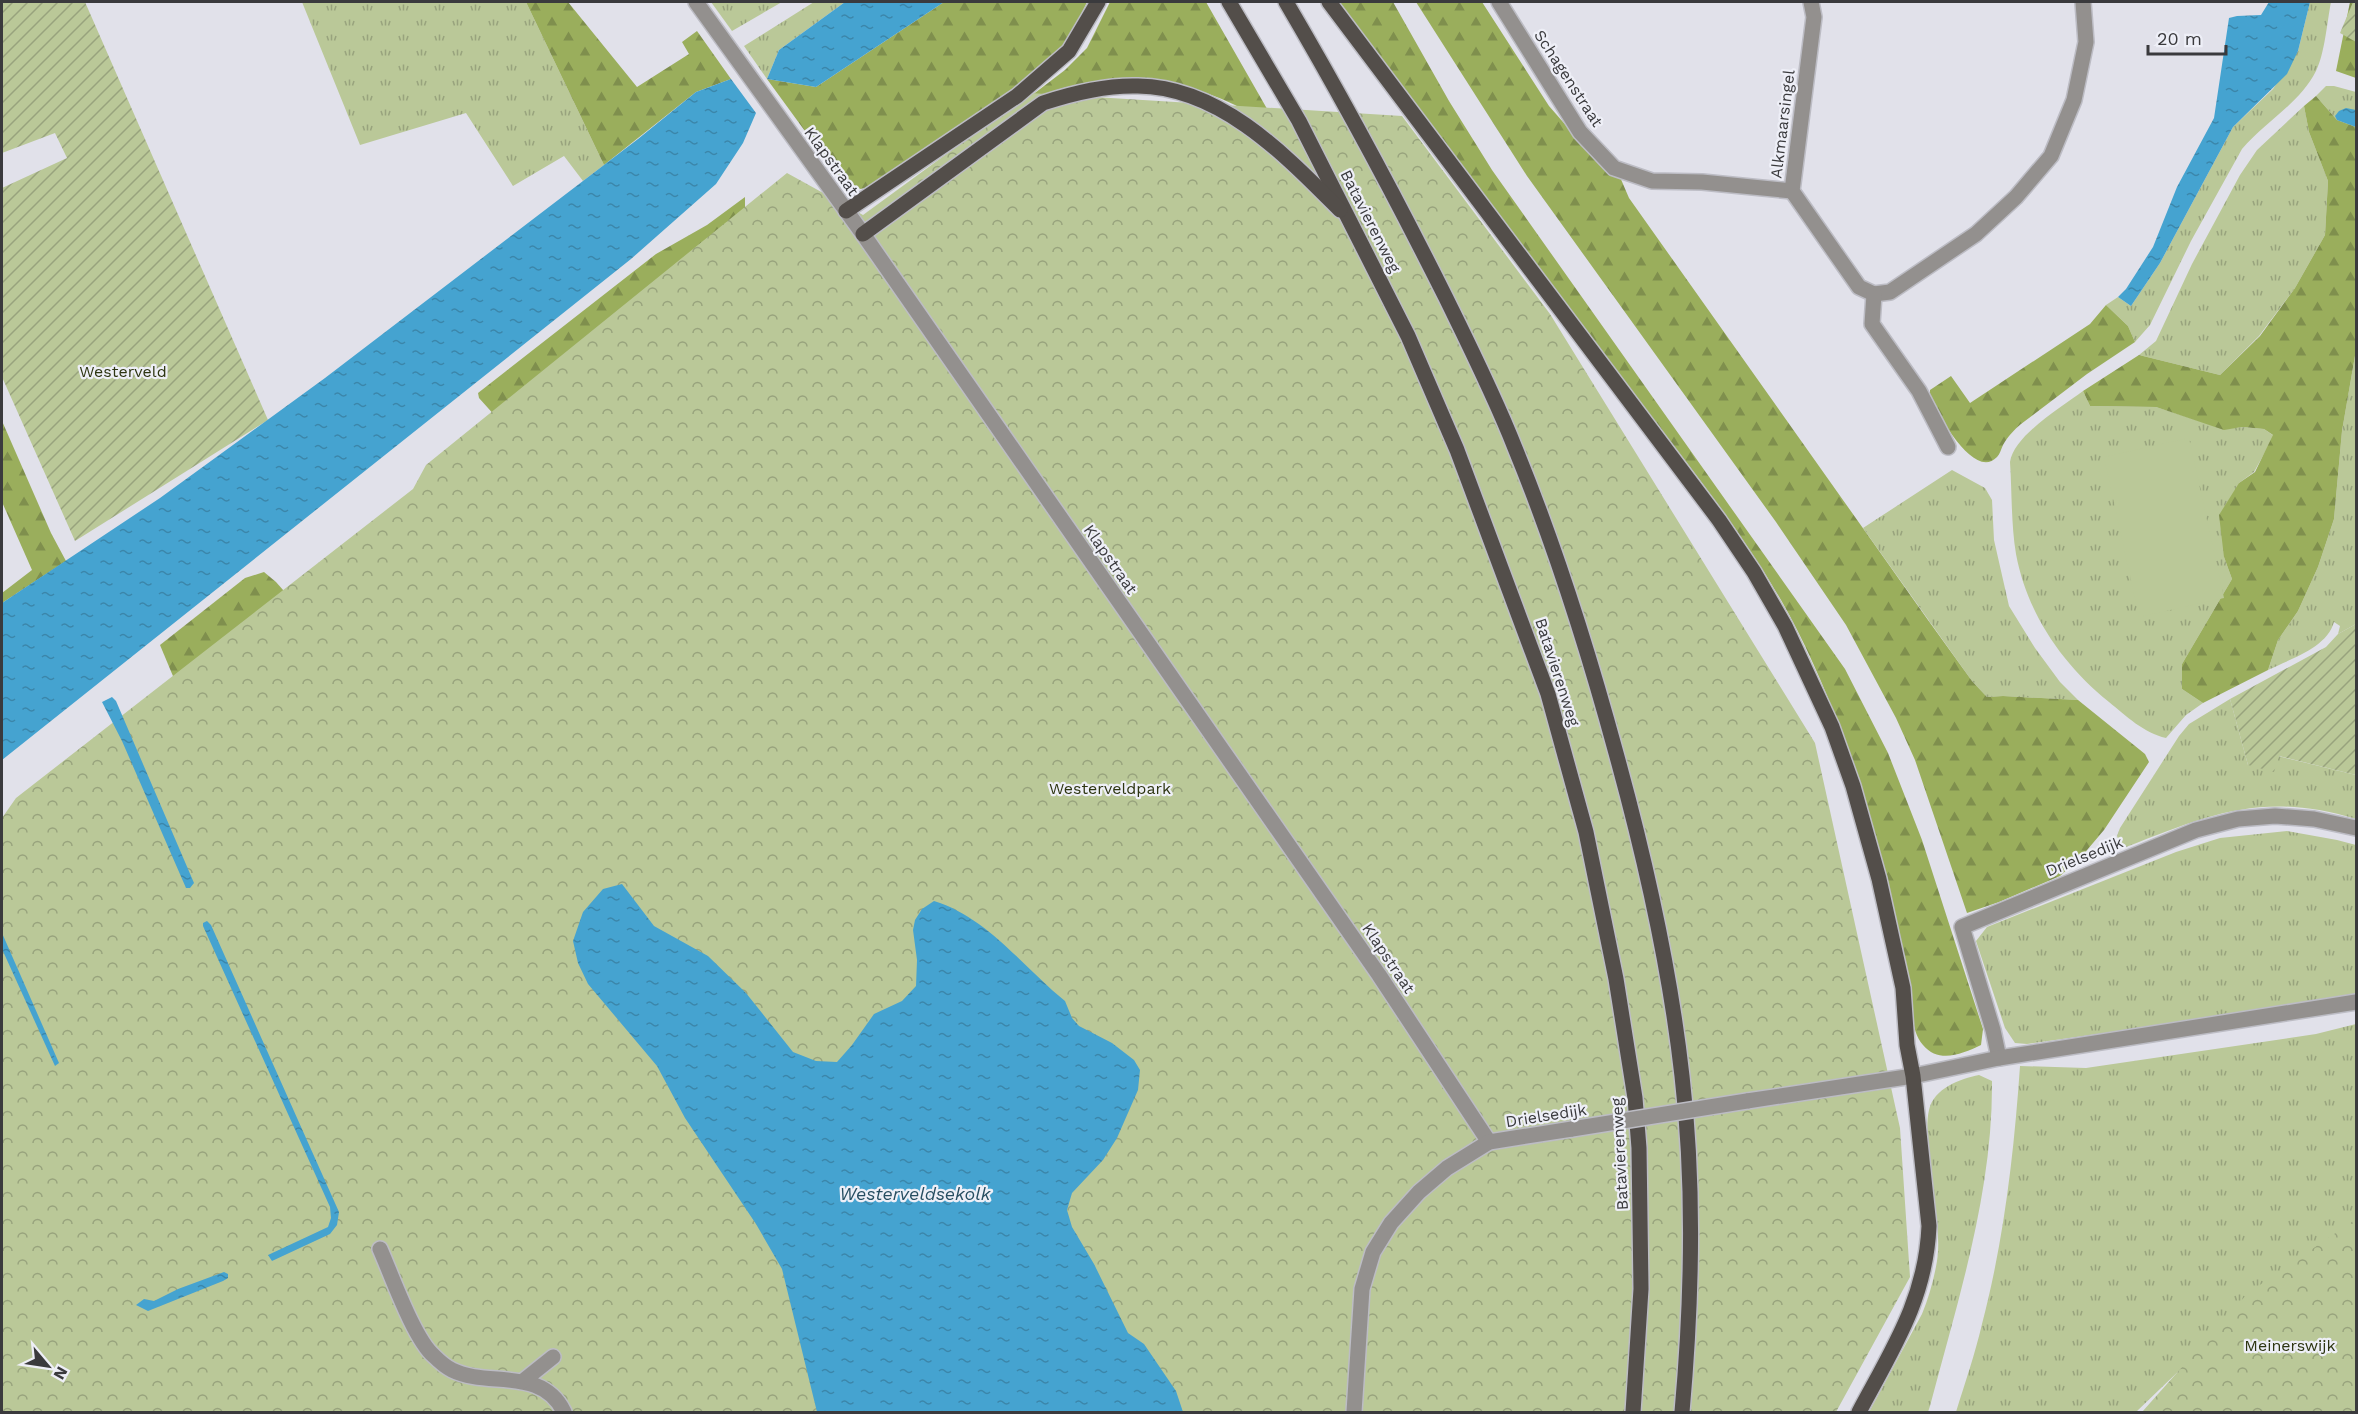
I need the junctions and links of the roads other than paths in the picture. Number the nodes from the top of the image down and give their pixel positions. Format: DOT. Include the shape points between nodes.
graph roads {
  1 [pos="696,2"];
  2 [pos="1098,2"];
  3 [pos="1229,2"];
  4 [pos="1286,2"];
  5 [pos="1329,2"];
  6 [pos="1499,2"];
  7 [pos="1811,2"];
  8 [pos="2083,2"];
  9 [pos="1792,191"];
  10 [pos="846,211"];
  11 [pos="1351,221"];
  12 [pos="863,234"];
  13 [pos="1874,294"];
  14 [pos="1948,447"];
  15 [pos="2356,828"];
  16 [pos="2356,1002"];
  17 [pos="2000,1058"];
  18 [pos="1913,1076"];
  19 [pos="1489,1142"];
  20 [pos="380,1249"];
  21 [pos="553,1357"];
  22 [pos="523,1381"];
  23 [pos="564,1413"];
  24 [pos="1354,1413"];
  25 [pos="1633,1413"];
  26 [pos="1682,1413"];
  27 [pos="1858,1413"];
  1 -- 10 [label="street, Klapstraat"];
  2 -- 10 [label="main road" via="1069,51 1042,77"];
  3 -- 11 [label="main road, Batavierenweg" via="1299,121"];
  4 -- 26 [label="main road, Batavierenweg" via="1408,221 1467,343 1514,445 1556,554 1591,662 1636,827 1682,1076 1690,1250 1689,1340"];
  5 -- 18 [label="main road" via="1719,520 1785,626 1828,718 1856,796 1903,988"];
  6 -- 9 [label="street, Schagenstraat" via="1580,132 1614,168 1652,181"];
  7 -- 9 [label="street, Alkmaarsingel" via="1814,17"];
  8 -- 13 [label="street" via="2086,42 2074,100 2051,156 2016,197 1976,234 1890,292"];
  9 -- 13 [label="street, Alkmaarsingel" via="1859,287"];
  10 -- 12 [label="street, Klapstraat"];
  11 -- 12 [label="main road" via="1304,174 1231,115 1179,92 1139,86 1074,93 1043,103"];
  11 -- 25 [label="main road, Batavierenweg" via="1408,336 1505,574 1548,694 1586,832 1616,979 1639,1138 1641,1289"];
  12 -- 19 [label="street, Klapstraat" via="1379,975"];
  13 -- 14 [label="street" via="1872,324 1919,391"];
  15 -- 17 [label="street, Drielsedijk" via="2275,816 2238,819 2196,830 1962,927"];
  16 -- 17 [label="street, Drielsedijk"];
  17 -- 18 [label="street, Drielsedijk"];
  18 -- 19 [label="street, Drielsedijk, bridge"];
  18 -- 27 [label="main road" via="1927,1196 1928,1251 1914,1304"];
  19 -- 24 [label="street, Drielsedijk" via="1447,1168 1419,1192 1391,1223 1373,1252 1362,1289"];
  20 -- 22 [label="street" via="422,1342 433,1356 453,1371"];
  21 -- 22 [label="street"];
  22 -- 23 [label="street" via="553,1397"];
}
